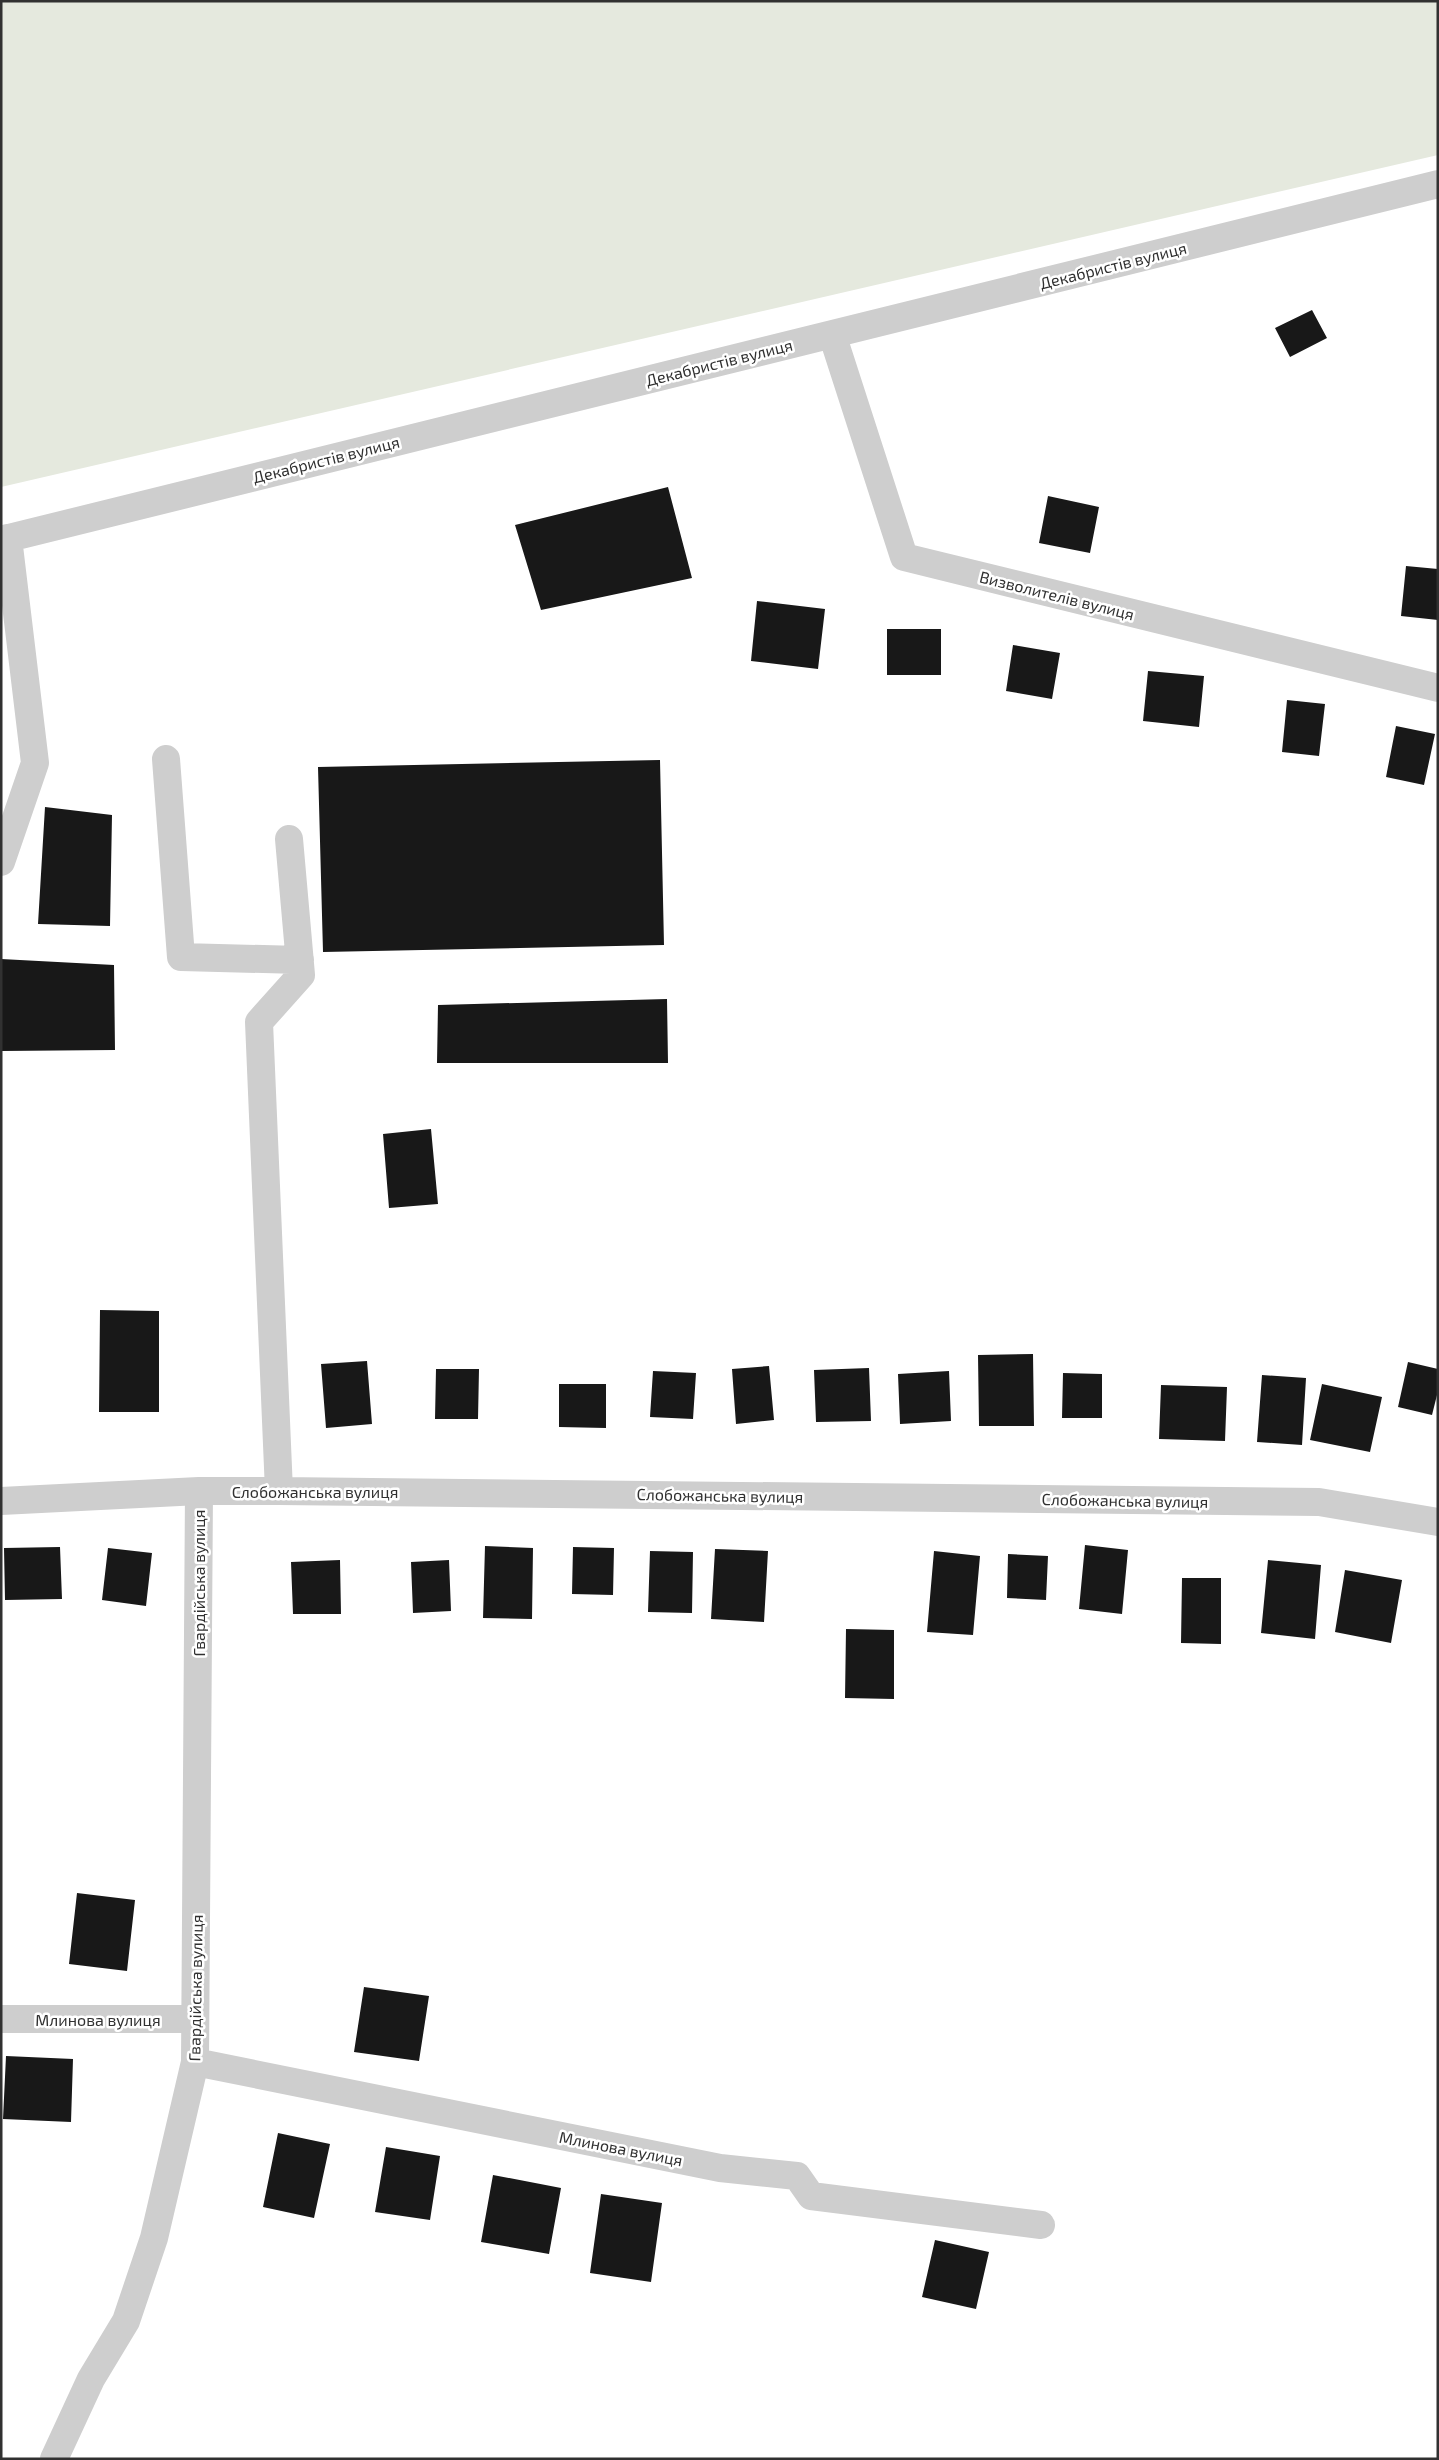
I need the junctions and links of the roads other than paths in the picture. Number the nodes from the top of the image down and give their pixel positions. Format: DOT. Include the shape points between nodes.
graph roads {
  1 [pos="1438,184"];
  2 [pos="832,334"];
  3 [pos="4,539"];
  4 [pos="1438,688"];
  5 [pos="166,758"];
  6 [pos="288,839"];
  7 [pos="1,862"];
  8 [pos="300,960"];
  9 [pos="199,1491"];
  10 [pos="278,1491"];
  11 [pos="1,1502"];
  12 [pos="1438,1522"];
  13 [pos="1,2019"];
  14 [pos="195,2019"];
  15 [pos="195,2062"];
  16 [pos="1041,2224"];
  17 [pos="54,2459"];
  1 -- 2 [label="street, Декабристів вулиця"];
  2 -- 3 [label="street, Декабристів вулиця"];
  2 -- 4 [label="street, Визволителів вулиця" via="904,557"];
  3 -- 7 [label="street" via="35,763"];
  5 -- 8 [label="street" via="181,957"];
  6 -- 8 [label="street"];
  8 -- 10 [label="street" via="301,975 259,1022"];
  9 -- 10 [label="street, Слобожанська вулиця"];
  9 -- 11 [label="street, Слобожанська вулиця"];
  9 -- 14 [label="street, Гвардійська вулиця"];
  10 -- 12 [label="street, Слобожанська вулиця" via="1319,1502"];
  13 -- 14 [label="street, Млинова вулиця"];
  14 -- 15 [label="street, Гвардійська вулиця"];
  15 -- 16 [label="street, Млинова вулиця" via="720,2168 797,2176 811,2196"];
  15 -- 17 [label="street, Гвардійська вулиця" via="154,2238 126,2320 91,2379"];
}
